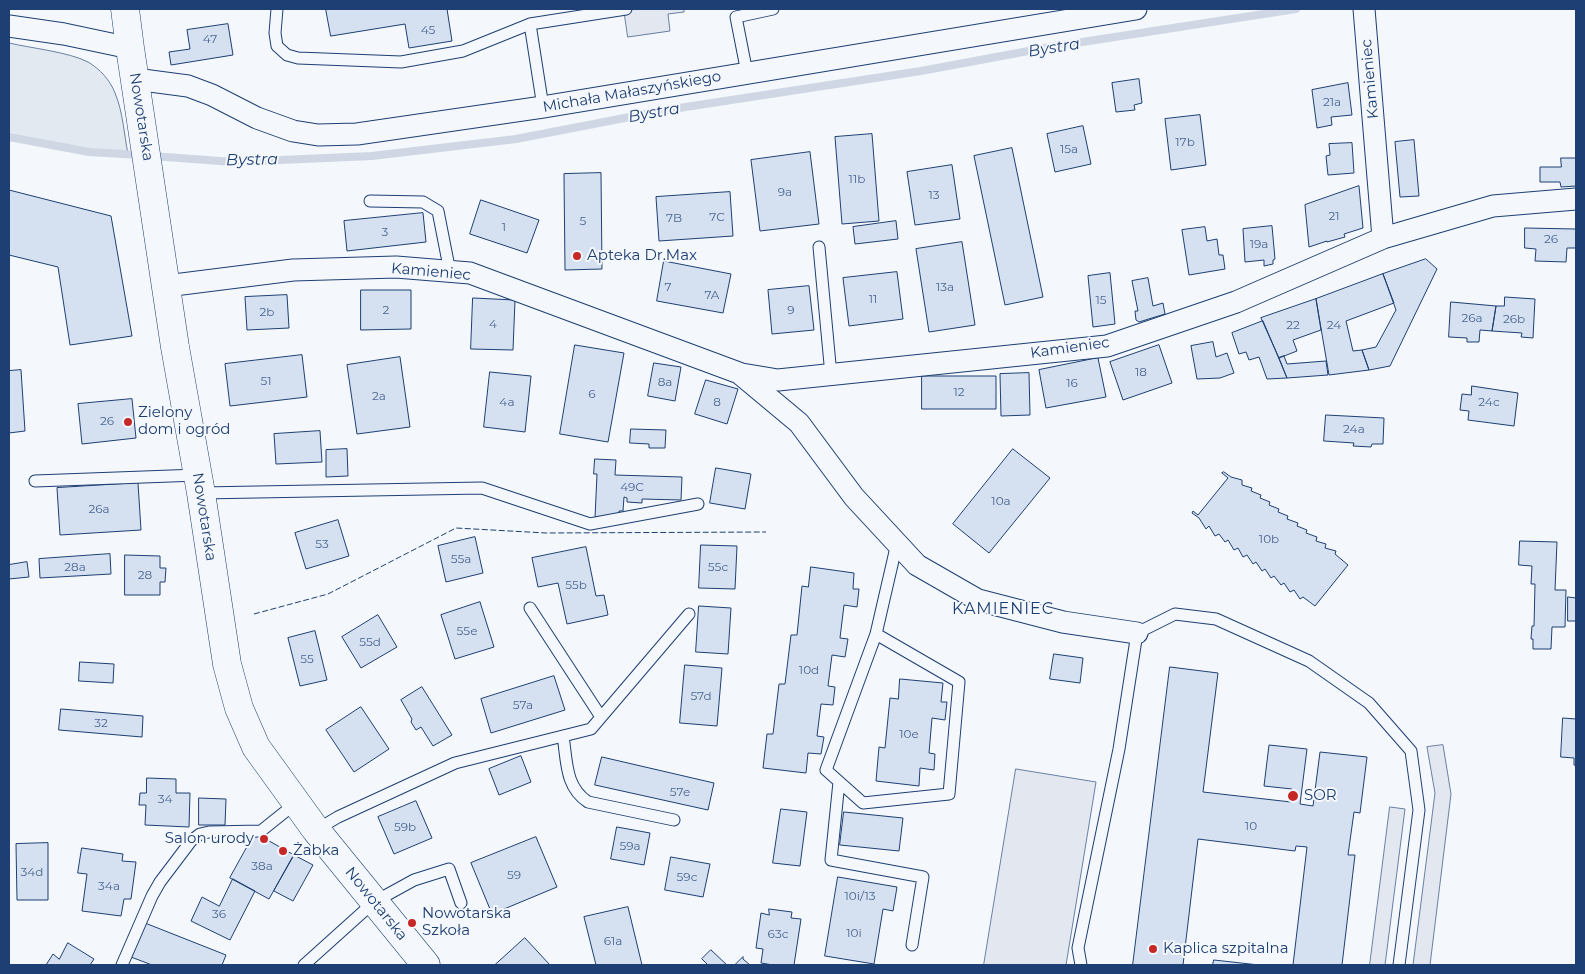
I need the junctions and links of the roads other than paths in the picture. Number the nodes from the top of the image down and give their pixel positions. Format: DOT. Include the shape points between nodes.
graph roads {
  1 [pos="125,9"];
  2 [pos="277,9"];
  3 [pos="626,9"];
  4 [pos="773,9"];
  5 [pos="1136,9"];
  6 [pos="1365,15"];
  7 [pos="530,24"];
  8 [pos="9,26"];
  9 [pos="130,48"];
  10 [pos="747,73"];
  11 [pos="135,79"];
  12 [pos="543,107"];
  13 [pos="1576,199"];
  14 [pos="370,201"];
  15 [pos="1383,238"];
  16 [pos="819,248"];
  17 [pos="450,272"];
  18 [pos="166,286"];
  19 [pos="739,373"];
  20 [pos="831,375"];
  21 [pos="35,481"];
  22 [pos="200,484"];
  23 [pos="698,504"];
  24 [pos="897,543"];
  25 [pos="530,608"];
  26 [pos="689,614"];
  27 [pos="1137,633"];
  28 [pos="876,634"];
  29 [pos="601,717"];
  30 [pos="563,736"];
  31 [pos="839,782"];
  32 [pos="296,803"];
  33 [pos="674,820"];
  34 [pos="316,830"];
  35 [pos="374,902"];
  36 [pos="461,903"];
  37 [pos="912,945"];
  38 [pos="122,965"];
  39 [pos="304,965"];
  40 [pos="426,965"];
  41 [pos="1081,965"];
  42 [pos="1399,965"];
  1 -- 9 [label="main road, Nowotarska"];
  2 -- 7 [label="lane" via="277,46 298,58 401,62 463,51"];
  3 -- 7 [label="lane"];
  4 -- 10 [label="lane" via="736,17"];
  5 -- 10 [label="street, Michała Małaszyńskiego"];
  6 -- 15 [label="street, Kamieniec"];
  7 -- 12 [label="lane"];
  8 -- 9 [label="street"];
  9 -- 11 [label="main road, Nowotarska"];
  10 -- 12 [label="street, Michała Małaszyńskiego"];
  11 -- 12 [label="street, Michała Małaszyńskiego" via="188,86 257,118 318,135 357,134"];
  11 -- 18 [label="main road, Nowotarska"];
  13 -- 15 [label="street, Kamieniec" via="1493,206"];
  14 -- 17 [label="lane" via="423,202 438,211"];
  15 -- 20 [label="street, Kamieniec" via="1236,302 1107,346"];
  16 -- 20 [label="lane"];
  17 -- 18 [label="street, Kamieniec" via="396,267 293,270"];
  17 -- 19 [label="street, Kamieniec" via="470,273"];
  18 -- 22 [label="main road, Nowotarska"];
  19 -- 20 [label="street, Kamieniec" via="778,380"];
  19 -- 24 [label="street, Kamieniec" via="799,423 854,497"];
  21 -- 22 [label="lane"];
  22 -- 23 [label="lane" via="482,488 590,524"];
  22 -- 32 [label="main road, Nowotarska" via="227,664 239,708 256,747"];
  24 -- 27 [label="street, Kamieniec" via="917,565 978,600 1063,622"];
  24 -- 28 [label="lane"];
  25 -- 29 [label="lane"];
  26 -- 29 [label="lane"];
  27 -- 41 [label="lane" via="1118,749 1078,948"];
  27 -- 42 [label="lane" via="1175,614 1216,619 1309,661 1369,703 1410,751 1419,810"];
  28 -- 31 [label="lane" via="826,770"];
  28 -- 31 [label="lane" via="959,682 949,794 863,803"];
  29 -- 30 [label="lane" via="591,730"];
  30 -- 33 [label="lane" via="569,778 579,796 588,802"];
  30 -- 34 [label="lane" via="455,764"];
  31 -- 37 [label="lane" via="831,860 923,876"];
  32 -- 34 [label="main road, Nowotarska"];
  32 -- 38 [label="lane" via="261,831 209,832 191,841 152,896"];
  34 -- 35 [label="main road, Nowotarska"];
  35 -- 36 [label="lane" via="414,880 449,869"];
  35 -- 39 [label="lane"];
  35 -- 40 [label="main road, Nowotarska"];
}
